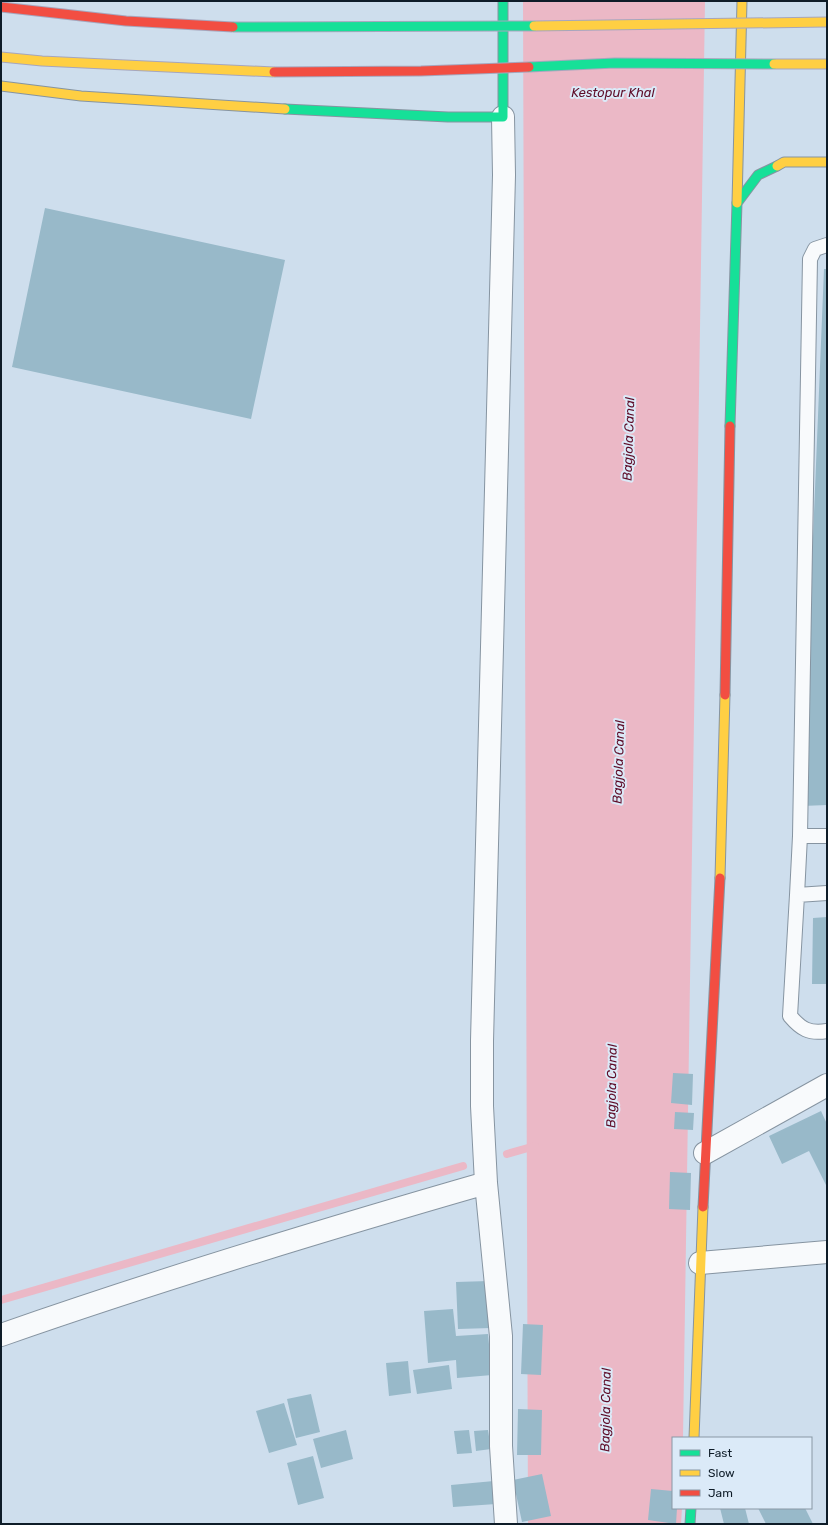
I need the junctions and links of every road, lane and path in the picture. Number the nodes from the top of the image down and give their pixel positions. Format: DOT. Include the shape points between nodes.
graph roads {
  1 [pos="503,1"];
  2 [pos="742,1"];
  3 [pos="1,7"];
  4 [pos="827,22"];
  5 [pos="1,57"];
  6 [pos="827,64"];
  7 [pos="1,86"];
  8 [pos="503,117"];
  9 [pos="827,162"];
  10 [pos="737,203"];
  11 [pos="827,245"];
  12 [pos="800,836"];
  13 [pos="827,836"];
  14 [pos="827,893"];
  15 [pos="797,895"];
  16 [pos="827,1031"];
  17 [pos="827,1086"];
  18 [pos="705,1153"];
  19 [pos="486,1183"];
  20 [pos="827,1252"];
  21 [pos="700,1263"];
  22 [pos="1,1334"];
  23 [pos="694,1437"];
  24 [pos="691,1509"];
  25 [pos="506,1524"];
  26 [pos="690,1524"];
  1 -- 8 [label="street"];
  2 -- 10 [label="street"];
  3 -- 4 [label="street, bridge" via="126,21 234,27 496,27"];
  5 -- 6 [label="street, bridge" via="281,72 421,71 615,63"];
  7 -- 8 [label="street" via="112,98 424,116"];
  8 -- 19 [label="street" via="504,175 482,1042"];
  9 -- 10 [label="street" via="784,162 758,175"];
  10 -- 18 [label="street" via="731,371 723,832"];
  11 -- 12 [label="lane" via="815,249 810,259"];
  12 -- 13 [label="lane"];
  12 -- 15 [label="lane"];
  14 -- 15 [label="lane"];
  15 -- 16 [label="lane" via="790,1016 800,1028 818,1033"];
  17 -- 18 [label="street"];
  18 -- 21 [label="street"];
  19 -- 22 [label="street" via="140,1287"];
  19 -- 25 [label="street" via="501,1336 501,1446"];
  20 -- 21 [label="street"];
  21 -- 23 [label="street"];
  24 -- 26 [label="street"];
}
